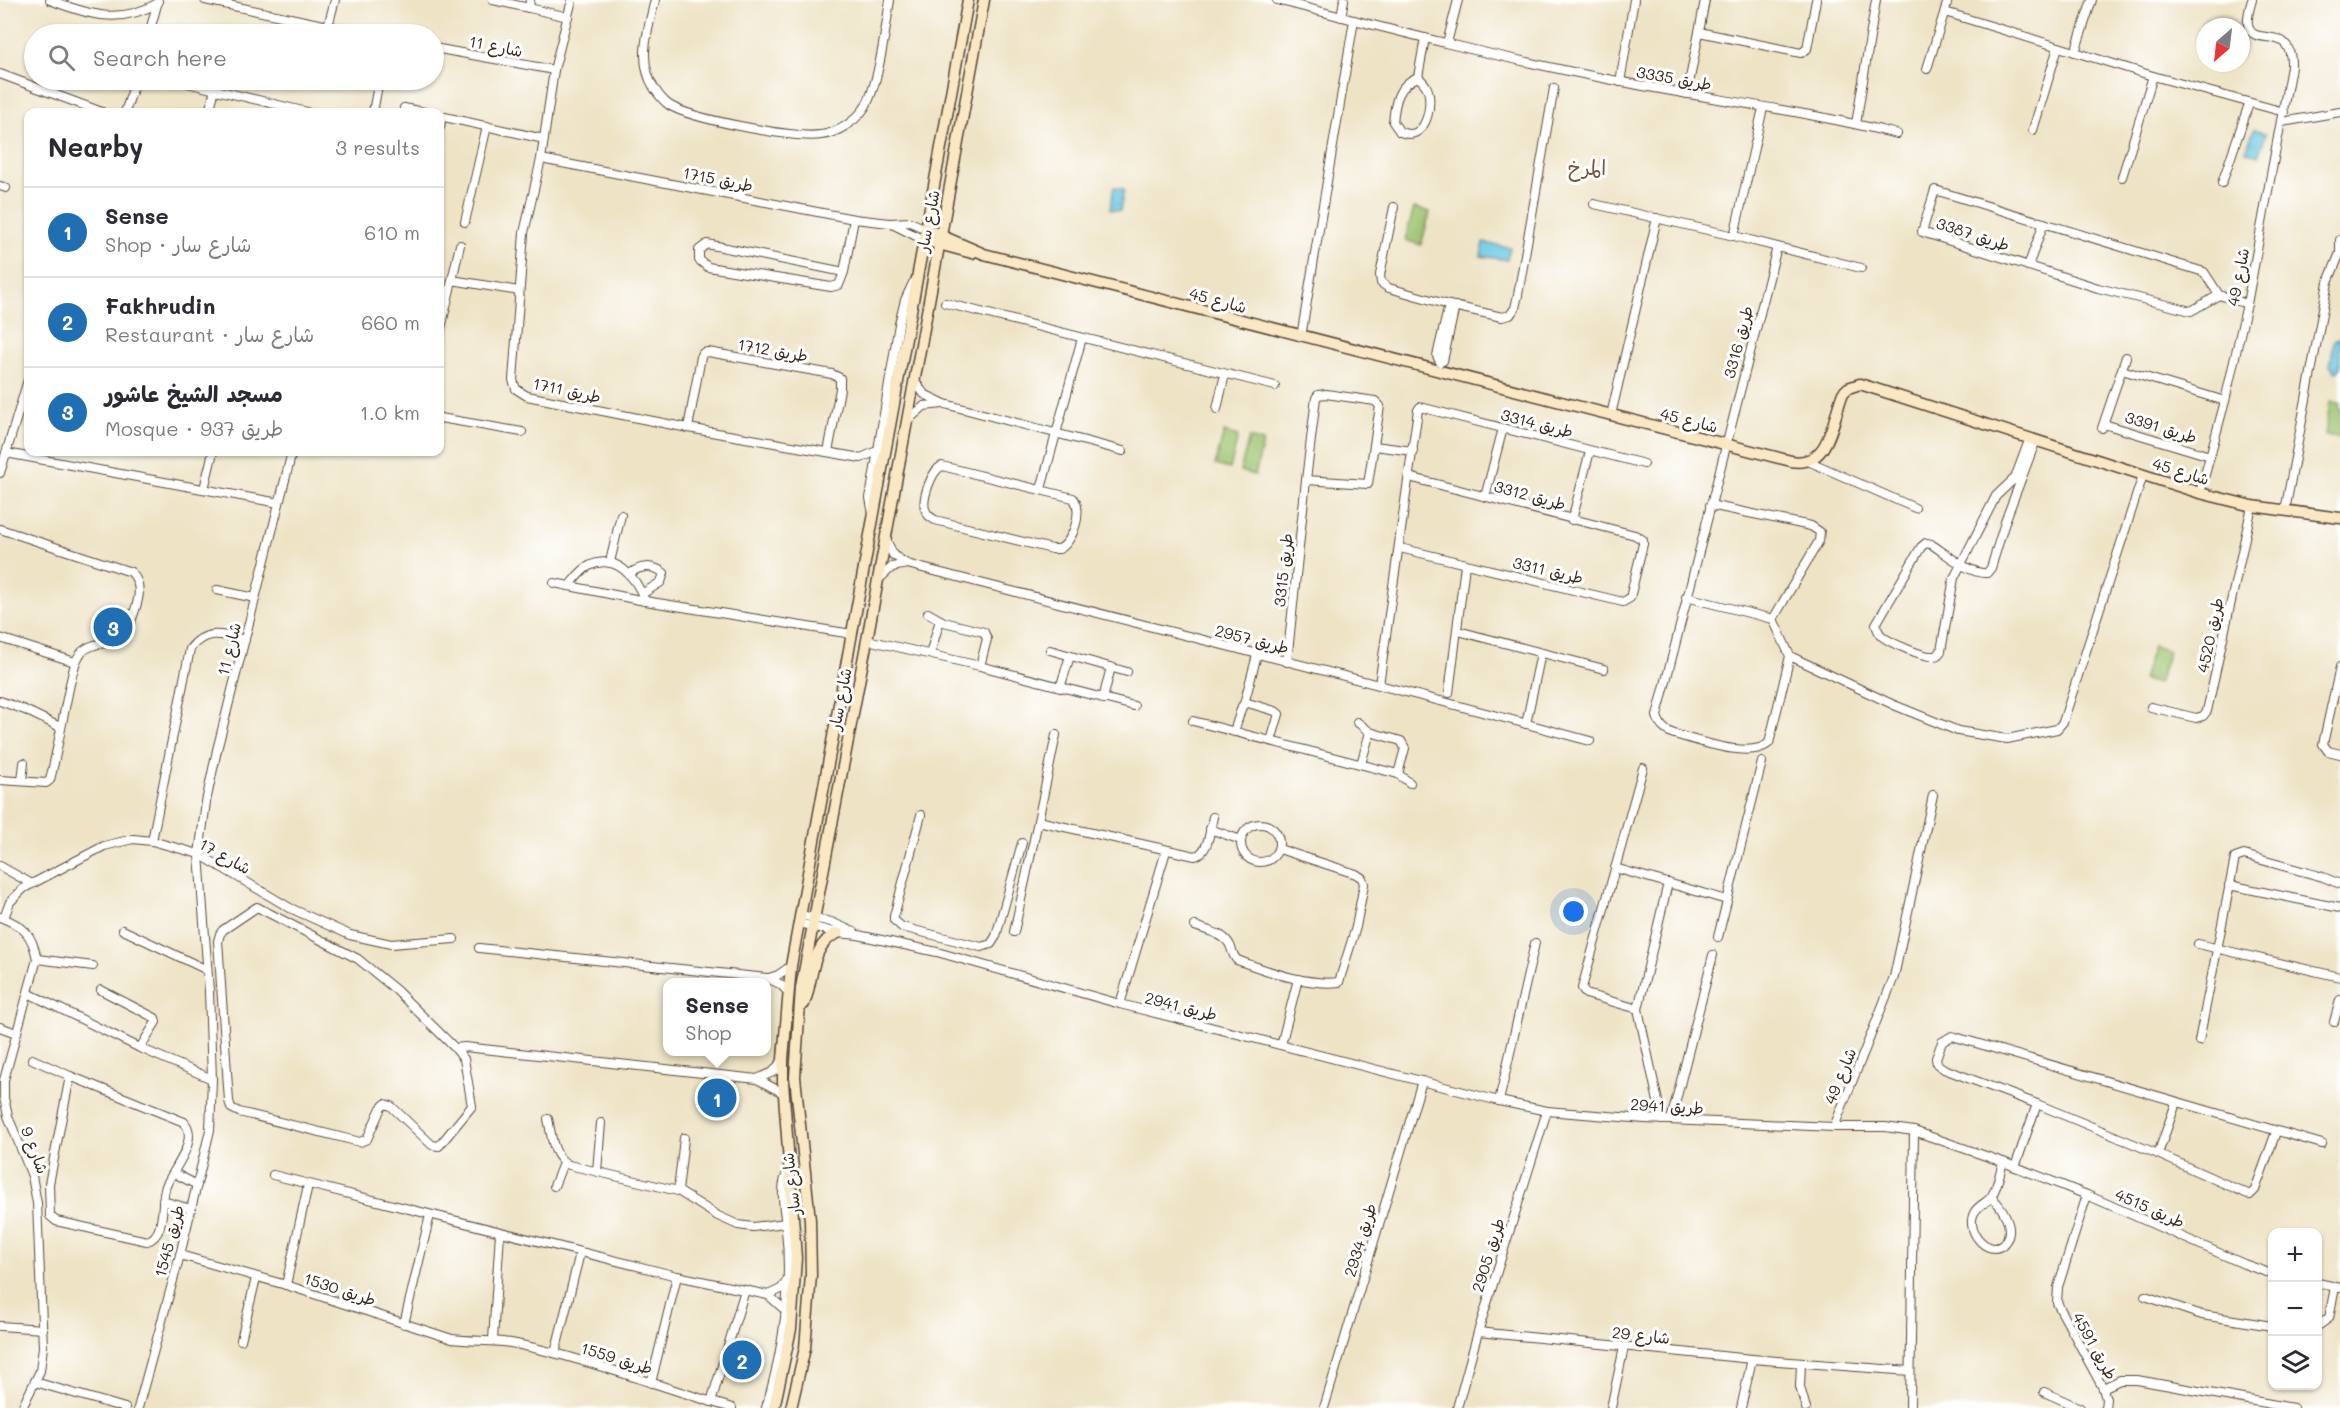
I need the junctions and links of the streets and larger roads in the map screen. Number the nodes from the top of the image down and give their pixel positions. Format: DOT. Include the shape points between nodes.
graph roads {
  1 [pos="204,0"];
  2 [pos="335,0"];
  3 [pos="493,0"];
  4 [pos="572,0"];
  5 [pos="655,0"];
  6 [pos="890,0"];
  7 [pos="968,0"];
  8 [pos="984,0"];
  9 [pos="1277,0"];
  10 [pos="1344,0"];
  11 [pos="1458,0"];
  12 [pos="1634,0"];
  13 [pos="1705,0"];
  14 [pos="1816,0"];
  15 [pos="1876,0"];
  16 [pos="1948,0"];
  17 [pos="2092,0"];
  18 [pos="2252,0"];
  19 [pos="54,1"];
  20 [pos="158,1"];
  21 [pos="529,4"];
  22 [pos="1945,12"];
  23 [pos="1341,17"];
  24 [pos="568,18"];
  25 [pos="1354,20"];
  26 [pos="152,24"];
  27 [pos="318,24"];
  28 [pos="329,24"];
  29 [pos="1699,32"];
  30 [pos="1425,38"];
  31 [pos="1447,43"];
  32 [pos="2058,47"];
  33 [pos="444,50"];
  34 [pos="2074,52"];
  35 [pos="1927,69"];
  36 [pos="554,70"];
  37 [pos="0,74"];
  38 [pos="2153,76"];
  39 [pos="1418,77"];
  40 [pos="1620,82"];
  41 [pos="24,83"];
  42 [pos="1554,88"];
  43 [pos="43,90"];
  44 [pos="133,90"];
  45 [pos="215,90"];
  46 [pos="219,90"];
  47 [pos="377,90"];
  48 [pos="1687,94"];
  49 [pos="2249,104"];
  50 [pos="91,108"];
  51 [pos="126,108"];
  52 [pos="210,108"];
  53 [pos="282,108"];
  54 [pos="375,108"];
  55 [pos="1763,108"];
  56 [pos="2284,112"];
  57 [pos="2340,112"];
  58 [pos="444,117"];
  59 [pos="2282,122"];
  60 [pos="1856,124"];
  61 [pos="487,126"];
  62 [pos="2033,129"];
  63 [pos="1897,134"];
  64 [pos="544,139"];
  65 [pos="541,159"];
  66 [pos="2122,177"];
  67 [pos="2222,183"];
  68 [pos="1594,204"];
  69 [pos="1394,207"];
  70 [pos="1657,218"];
  71 [pos="854,219"];
  72 [pos="465,222"];
  73 [pos="2044,223"];
  74 [pos="925,234"];
  75 [pos="1734,236"];
  76 [pos="940,240"];
  77 [pos="2340,240"];
  78 [pos="460,245"];
  79 [pos="1777,247"];
  80 [pos="2340,254"];
  81 [pos="2028,266"];
  82 [pos="1862,268"];
  83 [pos="844,272"];
  84 [pos="918,273"];
  85 [pos="452,280"];
  86 [pos="519,291"];
  87 [pos="2219,295"];
  88 [pos="945,303"];
  89 [pos="2247,304"];
  90 [pos="1452,306"];
  91 [pos="444,315"];
  92 [pos="1301,337"];
  93 [pos="1082,338"];
  94 [pos="2126,357"];
  95 [pos="1439,366"];
  96 [pos="2122,370"];
  97 [pos="1225,374"];
  98 [pos="914,378"];
  99 [pos="1275,386"];
  100 [pos="24,394"];
  101 [pos="2225,401"];
  102 [pos="945,404"];
  103 [pos="1217,409"];
  104 [pos="1611,415"];
  105 [pos="444,419"];
  106 [pos="907,421"];
  107 [pos="688,428"];
  108 [pos="1503,428"];
  109 [pos="522,432"];
  110 [pos="1056,434"];
  111 [pos="2033,439"];
  112 [pos="1726,444"];
  113 [pos="1374,446"];
  114 [pos="878,451"];
  115 [pos="1123,451"];
  116 [pos="1413,451"];
  117 [pos="1590,451"];
  118 [pos="828,452"];
  119 [pos="6,453"];
  120 [pos="212,456"];
  121 [pos="291,456"];
  122 [pos="2210,456"];
  123 [pos="861,458"];
  124 [pos="1808,461"];
  125 [pos="1644,464"];
  126 [pos="874,472"];
  127 [pos="0,473"];
  128 [pos="2143,475"];
  129 [pos="1409,477"];
  130 [pos="1306,480"];
  131 [pos="204,489"];
  132 [pos="1041,489"];
  133 [pos="2200,493"];
  134 [pos="1485,497"];
  135 [pos="279,503"];
  136 [pos="1710,504"];
  137 [pos="2252,506"];
  138 [pos="1916,508"];
  139 [pos="2285,511"];
  140 [pos="873,514"];
  141 [pos="621,515"];
  142 [pos="2340,518"];
  143 [pos="1572,520"];
  144 [pos="0,529"];
  145 [pos="885,536"];
  146 [pos="1643,540"];
  147 [pos="1400,548"];
  148 [pos="610,562"];
  149 [pos="907,564"];
  150 [pos="1963,564"];
  151 [pos="1466,565"];
  152 [pos="630,574"];
  153 [pos="877,582"];
  154 [pos="554,583"];
  155 [pos="569,586"];
  156 [pos="217,590"];
  157 [pos="1686,597"];
  158 [pos="255,598"];
  159 [pos="644,598"];
  160 [pos="928,613"];
  161 [pos="1773,619"];
  162 [pos="940,620"];
  163 [pos="1458,631"];
  164 [pos="852,634"];
  165 [pos="0,638"];
  166 [pos="245,640"];
  167 [pos="867,640"];
  168 [pos="1050,650"];
  169 [pos="1542,653"];
  170 [pos="930,654"];
  171 [pos="1257,655"];
  172 [pos="1070,656"];
  173 [pos="1790,656"];
  174 [pos="75,662"];
  175 [pos="1287,662"];
  176 [pos="980,666"];
  177 [pos="1111,667"];
  178 [pos="2340,667"];
  179 [pos="1604,669"];
  180 [pos="1127,672"];
  181 [pos="1379,685"];
  182 [pos="1060,688"];
  183 [pos="1449,693"];
  184 [pos="1103,699"];
  185 [pos="0,701"];
  186 [pos="1244,704"];
  187 [pos="1134,706"];
  188 [pos="2151,707"];
  189 [pos="1193,721"];
  190 [pos="1357,722"];
  191 [pos="1526,724"];
  192 [pos="60,727"];
  193 [pos="1234,732"];
  194 [pos="1370,732"];
  195 [pos="1056,735"];
  196 [pos="1271,741"];
  197 [pos="1590,741"];
  198 [pos="2340,754"];
  199 [pos="1762,762"];
  200 [pos="24,763"];
  201 [pos="1361,764"];
  202 [pos="1643,768"];
  203 [pos="1398,774"];
  204 [pos="0,780"];
  205 [pos="22,781"];
  206 [pos="1410,783"];
  207 [pos="1933,795"];
  208 [pos="921,815"];
  209 [pos="1213,817"];
  210 [pos="1038,821"];
  211 [pos="1210,830"];
  212 [pos="1241,840"];
  213 [pos="152,841"];
  214 [pos="1022,843"];
  215 [pos="1279,849"];
  216 [pos="1166,851"];
  217 [pos="199,854"];
  218 [pos="0,866"];
  219 [pos="1615,868"];
  220 [pos="1668,883"];
  221 [pos="32,884"];
  222 [pos="2340,884"];
  223 [pos="2229,885"];
  224 [pos="1727,900"];
  225 [pos="2340,908"];
  226 [pos="2,917"];
  227 [pos="800,919"];
  228 [pos="814,922"];
  229 [pos="1195,926"];
  230 [pos="123,930"];
  231 [pos="1014,932"];
  232 [pos="838,933"];
  233 [pos="858,935"];
  234 [pos="942,937"];
  235 [pos="1718,937"];
  236 [pos="454,939"];
  237 [pos="1535,943"];
  238 [pos="2198,944"];
  239 [pos="478,948"];
  240 [pos="2217,949"];
  241 [pos="938,952"];
  242 [pos="1713,955"];
  243 [pos="37,959"];
  244 [pos="93,966"];
  245 [pos="791,966"];
  246 [pos="207,970"];
  247 [pos="2340,977"];
  248 [pos="767,978"];
  249 [pos="1298,979"];
  250 [pos="771,980"];
  251 [pos="101,990"];
  252 [pos="788,992"];
  253 [pos="27,993"];
  254 [pos="2340,1000"];
  255 [pos="1120,1004"];
  256 [pos="1638,1009"];
  257 [pos="798,1015"];
  258 [pos="2334,1022"];
  259 [pos="0,1027"];
  260 [pos="16,1032"];
  261 [pos="2199,1041"];
  262 [pos="1281,1045"];
  263 [pos="140,1048"];
  264 [pos="455,1048"];
  265 [pos="32,1059"];
  266 [pos="783,1059"];
  267 [pos="70,1076"];
  268 [pos="2,1079"];
  269 [pos="213,1079"];
  270 [pos="757,1079"];
  271 [pos="1422,1081"];
  272 [pos="783,1092"];
  273 [pos="1499,1101"];
  274 [pos="2176,1103"];
  275 [pos="2037,1104"];
  276 [pos="1547,1111"];
  277 [pos="548,1119"];
  278 [pos="1662,1120"];
  279 [pos="1671,1120"];
  280 [pos="601,1123"];
  281 [pos="1834,1127"];
  282 [pos="1914,1131"];
  283 [pos="2276,1132"];
  284 [pos="684,1138"];
  285 [pos="2322,1144"];
  286 [pos="2158,1154"];
  287 [pos="563,1162"];
  288 [pos="2003,1162"];
  289 [pos="2015,1167"];
  290 [pos="789,1168"];
  291 [pos="597,1171"];
  292 [pos="174,1173"];
  293 [pos="273,1175"];
  294 [pos="197,1185"];
  295 [pos="308,1185"];
  296 [pos="554,1186"];
  297 [pos="678,1191"];
  298 [pos="2087,1195"];
  299 [pos="1991,1197"];
  300 [pos="163,1201"];
  301 [pos="191,1209"];
  302 [pos="430,1215"];
  303 [pos="786,1223"];
  304 [pos="500,1233"];
  305 [pos="580,1253"];
  306 [pos="180,1256"];
  307 [pos="2268,1273"];
  308 [pos="677,1276"];
  309 [pos="256,1278"];
  310 [pos="787,1281"];
  311 [pos="2322,1284"];
  312 [pos="286,1285"];
  313 [pos="2338,1287"];
  314 [pos="745,1290"];
  315 [pos="768,1295"];
  316 [pos="2145,1296"];
  317 [pos="785,1310"];
  318 [pos="2322,1323"];
  319 [pos="404,1324"];
  320 [pos="2268,1325"];
  321 [pos="0,1326"];
  322 [pos="44,1329"];
  323 [pos="1478,1332"];
  324 [pos="241,1340"];
  325 [pos="493,1340"];
  326 [pos="1624,1347"];
  327 [pos="555,1353"];
  328 [pos="1752,1359"];
  329 [pos="1801,1363"];
  330 [pos="1910,1371"];
  331 [pos="35,1382"];
  332 [pos="651,1383"];
  333 [pos="2103,1388"];
  334 [pos="2044,1392"];
  335 [pos="711,1402"];
  336 [pos="2066,1405"];
  337 [pos="794,1406"];
  338 [pos="22,1408"];
  339 [pos="125,1408"];
  340 [pos="138,1408"];
  341 [pos="732,1408"];
  342 [pos="766,1408"];
  343 [pos="774,1408"];
  344 [pos="1324,1408"];
  345 [pos="1457,1408"];
  346 [pos="1611,1408"];
  347 [pos="1741,1408"];
  348 [pos="1806,1408"];
  349 [pos="1910,1408"];
  350 [pos="2079,1408"];
  351 [pos="2105,1408"];
  352 [pos="2293,1408"];
  1 -- 27 [label="street"];
  2 -- 28 [label="street"];
  3 -- 21 [label="street"];
  4 -- 24 [label="street, طريق 1711"];
  5 -- 6 [label="street" via="644,58 647,76 669,105 722,122 814,136 842,128 867,104"];
  7 -- 74 [label="street, شارع سار"];
  8 -- 76 [label="street, شارع سار"];
  9 -- 23 [label="street, طريق 3335"];
  10 -- 23 [label="street"];
  11 -- 31 [label="street"];
  12 -- 40 [label="street"];
  13 -- 29 [label="street"];
  14 -- 29 [label="street" via="1804,52"];
  15 -- 60 [label="street"];
  16 -- 22 [label="street"];
  17 -- 34 [label="street"];
  18 -- 56 [label="street, شارع 49" via="2248,24 2251,32 2258,37 2278,38 2291,51"];
  19 -- 20 [label="street" via="104,17 133,15"];
  20 -- 26 [label="street"];
  21 -- 24 [label="street"];
  22 -- 32 [label="street"];
  22 -- 35 [label="street"];
  23 -- 25 [label="street, طريق 3335"];
  24 -- 36 [label="street, طريق 1711"];
  25 -- 30 [label="street, طريق 3335"];
  25 -- 92 [label="street"];
  29 -- 48 [label="street"];
  30 -- 31 [label="street, طريق 3335"];
  30 -- 39 [label="street"];
  31 -- 40 [label="street, طريق 3335"];
  32 -- 34 [label="street"];
  32 -- 62 [label="street"];
  33 -- 36 [label="street, شارع 11"];
  34 -- 38 [label="street"];
  36 -- 64 [label="street, طريق 1711"];
  37 -- 41 [label="street"];
  38 -- 49 [label="street"];
  38 -- 66 [label="street"];
  39 -- 39 [label="street" via="1427,85 1429,94 1424,124 1418,132 1400,132 1393,122 1400,91 1403,84"];
  40 -- 48 [label="street, طريق 3335"];
  42 -- 90 [label="street" via="1515,308 1502,317"];
  43 -- 50 [label="street"];
  44 -- 51 [label="street"];
  45 -- 52 [label="street"];
  46 -- 53 [label="street"];
  47 -- 54 [label="street"];
  48 -- 55 [label="street, طريق 3335"];
  49 -- 56 [label="street"];
  49 -- 67 [label="street"];
  55 -- 60 [label="street, طريق 3335"];
  55 -- 75 [label="street"];
  56 -- 59 [label="street, شارع 49"];
  57 -- 59 [label="street"];
  58 -- 61 [label="street"];
  59 -- 89 [label="street, شارع 49"];
  60 -- 63 [label="street, طريق 3335"];
  61 -- 64 [label="street"];
  61 -- 72 [label="street"];
  64 -- 65 [label="street, طريق 1711"];
  65 -- 71 [label="street, طريق 1715"];
  65 -- 86 [label="street, طريق 1711" via="524,233"];
  68 -- 70 [label="street"];
  69 -- 90 [label="street" via="1381,284"];
  70 -- 75 [label="street"];
  70 -- 104 [label="street"];
  71 -- 74 [label="street, طريق 1715" via="910,222"];
  71 -- 83 [label="street"];
  73 -- 81 [label="street, طريق 3387"];
  73 -- 81 [label="street, طريق 3387" via="1935,190 1922,232"];
  73 -- 87 [label="street, طريق 3387" via="2204,272"];
  74 -- 76 [label="street, شارع 45"];
  74 -- 84 [label="street, شارع سار"];
  75 -- 79 [label="street"];
  76 -- 92 [label="street, شارع 45"];
  76 -- 98 [label="street, شارع سار"];
  77 -- 80 [label="street"];
  78 -- 85 [label="street"];
  79 -- 82 [label="street"];
  79 -- 112 [label="street, طريق 3316"];
  80 -- 139 [label="street" via="2328,282"];
  81 -- 87 [label="street, طريق 3387" via="2191,310"];
  83 -- 83 [label="street" via="707,244 699,250 699,260 708,267 831,287 839,285"];
  84 -- 114 [label="street" via="900,316"];
  84 -- 140 [label="street, شارع سار"];
  85 -- 86 [label="street"];
  85 -- 91 [label="street"];
  86 -- 107 [label="street, طريق 1711" via="513,380 516,389"];
  87 -- 89 [label="street"];
  88 -- 93 [label="street"];
  89 -- 101 [label="street, شارع 49"];
  90 -- 95 [label="street"];
  92 -- 95 [label="street, شارع 45"];
  93 -- 97 [label="street"];
  93 -- 110 [label="street"];
  94 -- 96 [label="street, طريق 3391"];
  95 -- 104 [label="street, شارع 45"];
  96 -- 101 [label="street"];
  96 -- 122 [label="street, طريق 3391" via="2103,426"];
  97 -- 99 [label="street"];
  97 -- 103 [label="street"];
  98 -- 102 [label="street" via="924,394"];
  98 -- 106 [label="street, شارع سار"];
  100 -- 119 [label="street"];
  101 -- 122 [label="street, شارع 49"];
  102 -- 106 [label="street" via="924,406"];
  102 -- 110 [label="street"];
  104 -- 112 [label="street, شارع 45"];
  105 -- 109 [label="street"];
  106 -- 145 [label="street, شارع سار"];
  107 -- 118 [label="street, طريق 1711"];
  107 -- 118 [label="street, طريق 1712" via="701,357 708,352 840,378"];
  108 -- 116 [label="street, طريق 3314" via="1424,407 1418,410"];
  108 -- 117 [label="street, طريق 3314"];
  108 -- 134 [label="street"];
  110 -- 115 [label="street"];
  110 -- 132 [label="street"];
  111 -- 124 [label="street, شارع 45" via="1860,384 1843,393 1822,450"];
  111 -- 128 [label="street, شارع 45"];
  111 -- 150 [label="street" via="2015,478 1996,496"];
  111 -- 150 [label="street" via="1991,568 1987,573"];
  112 -- 124 [label="street, شارع 45" via="1791,461"];
  112 -- 136 [label="street, طريق 3316"];
  113 -- 116 [label="street"];
  113 -- 130 [label="street, طريق 3315" via="1368,484"];
  113 -- 130 [label="street, طريق 3315" via="1378,402 1318,395"];
  114 -- 123 [label="street"];
  114 -- 126 [label="street"];
  116 -- 129 [label="street"];
  117 -- 125 [label="street, طريق 3314"];
  117 -- 143 [label="street"];
  118 -- 123 [label="street, طريق 1711"];
  119 -- 127 [label="street"];
  119 -- 131 [label="street"];
  120 -- 131 [label="street"];
  121 -- 135 [label="street, شارع 11"];
  122 -- 133 [label="street, شارع 49"];
  123 -- 126 [label="street"];
  124 -- 138 [label="street"];
  126 -- 140 [label="street" via="870,498"];
  128 -- 133 [label="street, شارع 45"];
  128 -- 173 [label="street" via="2063,722 2057,729 2007,739 1958,731"];
  129 -- 134 [label="street, طريق 3312"];
  129 -- 147 [label="street"];
  130 -- 175 [label="street, طريق 3315"];
  131 -- 135 [label="street"];
  132 -- 132 [label="street" via="942,466 933,473 924,504 935,520 1059,549 1069,541 1078,506 1072,498"];
  133 -- 137 [label="street, شارع 45"];
  134 -- 143 [label="street, طريق 3312"];
  135 -- 158 [label="street, شارع 11"];
  136 -- 157 [label="street, طريق 3316"];
  136 -- 161 [label="street" via="1811,526 1820,532 1819,541"];
  137 -- 139 [label="street, شارع 45"];
  137 -- 188 [label="street, طريق 4520" via="2207,711 2196,718"];
  139 -- 142 [label="street, شارع 45"];
  140 -- 164 [label="street, شارع سار"];
  141 -- 148 [label="street"];
  143 -- 146 [label="street, طريق 3312"];
  144 -- 174 [label="street" via="131,573 138,579 140,588 126,634 121,639 87,648"];
  145 -- 149 [label="street" via="893,555"];
  145 -- 153 [label="street, شارع سار"];
  146 -- 151 [label="street, طريق 3311" via="1630,598 1623,602"];
  147 -- 151 [label="street, طريق 3311"];
  147 -- 181 [label="street"];
  148 -- 152 [label="street"];
  148 -- 155 [label="street" via="588,567"];
  149 -- 153 [label="street" via="892,567"];
  149 -- 171 [label="street, طريق 2957"];
  150 -- 150 [label="street" via="1931,544 1921,547 1876,624 1883,637 1912,650 1937,655 1941,651 1954,578"];
  151 -- 163 [label="street"];
  152 -- 159 [label="street"];
  152 -- 159 [label="street" via="645,567 664,573 661,582"];
  153 -- 167 [label="street, شارع سار"];
  154 -- 155 [label="street"];
  155 -- 159 [label="street"];
  156 -- 158 [label="street"];
  157 -- 161 [label="street"];
  157 -- 173 [label="street, طريق 3316" via="1657,716 1665,730 1739,750 1763,748 1769,743"];
  158 -- 166 [label="street, شارع 11"];
  159 -- 164 [label="street"];
  160 -- 162 [label="street"];
  161 -- 173 [label="street"];
  162 -- 170 [label="street"];
  162 -- 176 [label="street" via="986,634"];
  163 -- 169 [label="street"];
  163 -- 183 [label="street"];
  164 -- 227 [label="street, شارع سار"];
  165 -- 174 [label="street"];
  166 -- 213 [label="street" via="210,634 202,636 190,649"];
  166 -- 217 [label="street, شارع 11" via="211,776"];
  167 -- 170 [label="street"];
  167 -- 228 [label="street, شارع سار"];
  168 -- 172 [label="street"];
  169 -- 179 [label="street"];
  169 -- 191 [label="street"];
  170 -- 176 [label="street"];
  171 -- 175 [label="street, طريق 2957"];
  171 -- 186 [label="street"];
  172 -- 177 [label="street"];
  172 -- 182 [label="street"];
  174 -- 192 [label="street"];
  175 -- 181 [label="street, طريق 2957"];
  176 -- 182 [label="street"];
  177 -- 180 [label="street"];
  177 -- 184 [label="street"];
  178 -- 198 [label="street" via="2323,744 2328,751"];
  181 -- 191 [label="street, طريق 2957"];
  182 -- 184 [label="street"];
  184 -- 187 [label="street"];
  185 -- 192 [label="street"];
  186 -- 193 [label="street"];
  186 -- 196 [label="street" via="1277,712"];
  189 -- 193 [label="street"];
  190 -- 194 [label="street"];
  191 -- 197 [label="street, طريق 2957"];
  192 -- 205 [label="street" via="51,777 46,783"];
  193 -- 196 [label="street"];
  194 -- 201 [label="street"];
  194 -- 203 [label="street" via="1404,744"];
  195 -- 210 [label="street"];
  196 -- 201 [label="street"];
  199 -- 224 [label="street"];
  200 -- 205 [label="street"];
  201 -- 203 [label="street"];
  202 -- 219 [label="street"];
  203 -- 206 [label="street"];
  204 -- 205 [label="street"];
  207 -- 281 [label="street, شارع 49" via="1894,977"];
  208 -- 234 [label="street" via="894,920 902,927"];
  209 -- 211 [label="street"];
  210 -- 216 [label="street"];
  210 -- 231 [label="street"];
  211 -- 212 [label="street"];
  211 -- 216 [label="street" via="1201,855"];
  212 -- 215 [label="street" via="1243,851 1255,861 1270,858"];
  212 -- 215 [label="street" via="1247,828 1260,823 1277,834"];
  213 -- 217 [label="street, شارع 17"];
  213 -- 221 [label="street, شارع 17" via="113,842"];
  214 -- 234 [label="street" via="992,944 981,947"];
  215 -- 249 [label="street" via="1356,874 1364,884 1339,982"];
  216 -- 255 [label="street"];
  217 -- 236 [label="street, شارع 17" via="290,908 350,935 391,944"];
  217 -- 246 [label="street, طريق 1545"];
  218 -- 221 [label="street"];
  219 -- 220 [label="street"];
  219 -- 256 [label="street" via="1582,988 1586,994"];
  220 -- 224 [label="street"];
  220 -- 256 [label="street"];
  221 -- 226 [label="street, شارع 17" via="14,897"];
  222 -- 223 [label="street" via="2240,854 2235,858"];
  223 -- 225 [label="street"];
  223 -- 240 [label="street"];
  224 -- 235 [label="street"];
  226 -- 243 [label="street" via="27,931"];
  227 -- 228 [label="street, طريق 2941"];
  227 -- 245 [label="street, شارع سار"];
  228 -- 232 [label="street, طريق 2941"];
  228 -- 233 [label="street, طريق 2941" via="840,926"];
  228 -- 257 [label="street, شارع سار"];
  229 -- 249 [label="street" via="1229,942 1231,954 1237,960"];
  230 -- 246 [label="street"];
  232 -- 233 [label="street, طريق 2941"];
  232 -- 257 [label="street" via="819,949"];
  233 -- 241 [label="street, طريق 2941"];
  234 -- 241 [label="street"];
  237 -- 273 [label="street"];
  238 -- 240 [label="street"];
  239 -- 248 [label="street"];
  240 -- 247 [label="street"];
  240 -- 261 [label="street"];
  241 -- 255 [label="street, طريق 2941"];
  242 -- 279 [label="street"];
  243 -- 244 [label="street"];
  243 -- 253 [label="street, شارع 9"];
  245 -- 248 [label="street"];
  245 -- 252 [label="street, شارع سار"];
  246 -- 269 [label="street, طريق 1545"];
  249 -- 262 [label="street"];
  250 -- 252 [label="street"];
  251 -- 263 [label="street" via="155,1018"];
  252 -- 266 [label="street, شارع سار"];
  253 -- 260 [label="street, شارع 9"];
  253 -- 263 [label="street"];
  254 -- 258 [label="street"];
  255 -- 262 [label="street, طريق 2941"];
  256 -- 278 [label="street"];
  257 -- 337 [label="street, شارع سار" via="796,1100 810,1220 811,1275 805,1348"];
  259 -- 260 [label="street"];
  260 -- 268 [label="street, شارع 9"];
  262 -- 271 [label="street, طريق 2941"];
  263 -- 269 [label="street"];
  264 -- 264 [label="street" via="358,959 263,909 252,909 220,934 229,1101 239,1112 360,1142 367,1138 385,1104 392,1106 432,1145 440,1146 472,1106 464,1059"];
  264 -- 270 [label="street"];
  265 -- 267 [label="street"];
  266 -- 270 [label="street" via="773,1072"];
  266 -- 272 [label="street, شارع سار"];
  267 -- 292 [label="street" via="184,1122 190,1133"];
  267 -- 300 [label="street" via="49,1184 52,1219 147,1241 158,1233"];
  268 -- 322 [label="street, شارع 9" via="8,1116 35,1190"];
  269 -- 294 [label="street, طريق 1545" via="210,1130"];
  270 -- 272 [label="street"];
  271 -- 273 [label="street, طريق 2941"];
  271 -- 344 [label="street, طريق 2934"];
  272 -- 290 [label="street, شارع سار"];
  273 -- 276 [label="street, طريق 2941"];
  274 -- 275 [label="street" via="1952,1036 1942,1042 1936,1058 1944,1069"];
  274 -- 283 [label="street"];
  274 -- 286 [label="street"];
  275 -- 286 [label="street"];
  275 -- 289 [label="street"];
  276 -- 278 [label="street, طريق 2941"];
  276 -- 323 [label="street, طريق 2905"];
  277 -- 287 [label="street" via="556,1153"];
  278 -- 279 [label="street, طريق 2941"];
  279 -- 281 [label="street, طريق 2941"];
  280 -- 291 [label="street"];
  281 -- 282 [label="street, شارع 49"];
  282 -- 288 [label="street, طريق 4515"];
  282 -- 330 [label="street"];
  283 -- 285 [label="street"];
  283 -- 286 [label="street" via="2250,1195"];
  284 -- 297 [label="street"];
  287 -- 291 [label="street"];
  287 -- 296 [label="street"];
  288 -- 289 [label="street, طريق 4515"];
  288 -- 299 [label="street"];
  289 -- 298 [label="street, طريق 4515"];
  290 -- 303 [label="street" via="783,1182"];
  290 -- 343 [label="street, شارع سار" via="795,1283 791,1329"];
  291 -- 297 [label="street"];
  292 -- 294 [label="street"];
  292 -- 300 [label="street"];
  293 -- 295 [label="street"];
  294 -- 301 [label="street, طريق 1545"];
  295 -- 302 [label="street"];
  295 -- 312 [label="street"];
  297 -- 303 [label="street" via="738,1225"];
  298 -- 307 [label="street, طريق 4515"];
  298 -- 333 [label="street, طريق 4591" via="2056,1297"];
  299 -- 299 [label="street" via="1974,1213 1972,1231 1987,1246 1997,1248 2008,1237 2008,1225 2005,1213"];
  300 -- 301 [label="street"];
  301 -- 306 [label="street, طريق 1545"];
  302 -- 304 [label="street"];
  302 -- 319 [label="street"];
  303 -- 310 [label="street"];
  304 -- 305 [label="street"];
  304 -- 325 [label="street"];
  305 -- 308 [label="street"];
  305 -- 327 [label="street"];
  306 -- 309 [label="street, طريق 1530"];
  306 -- 340 [label="street, طريق 1545"];
  308 -- 314 [label="street"];
  308 -- 332 [label="street"];
  309 -- 312 [label="street, طريق 1530"];
  309 -- 324 [label="street"];
  310 -- 315 [label="street"];
  310 -- 317 [label="street"];
  311 -- 313 [label="street"];
  312 -- 319 [label="street, طريق 1530"];
  313 -- 318 [label="street" via="2329,1318"];
  314 -- 315 [label="street"];
  314 -- 335 [label="street"];
  315 -- 317 [label="street"];
  316 -- 320 [label="street" via="2202,1315"];
  317 -- 342 [label="street"];
  319 -- 325 [label="street, طريق 1530" via="452,1339"];
  321 -- 322 [label="street"];
  322 -- 331 [label="street, شارع 9" via="42,1361"];
  323 -- 326 [label="street, شارع 29"];
  323 -- 345 [label="street, طريق 2905"];
  325 -- 327 [label="street, طريق 1559"];
  326 -- 328 [label="street, شارع 29"];
  326 -- 346 [label="street"];
  327 -- 332 [label="street, طريق 1559"];
  328 -- 329 [label="street"];
  328 -- 347 [label="street"];
  329 -- 330 [label="street"];
  329 -- 348 [label="street" via="1800,1388"];
  330 -- 349 [label="street"];
  331 -- 338 [label="street, شارع 9"];
  331 -- 339 [label="street"];
  332 -- 335 [label="street, طريق 1559"];
  333 -- 351 [label="street, طريق 4591"];
  333 -- 352 [label="street" via="2121,1380 2137,1380"];
  334 -- 336 [label="street"];
  335 -- 341 [label="street, طريق 1559"];
  336 -- 350 [label="street"];
}
